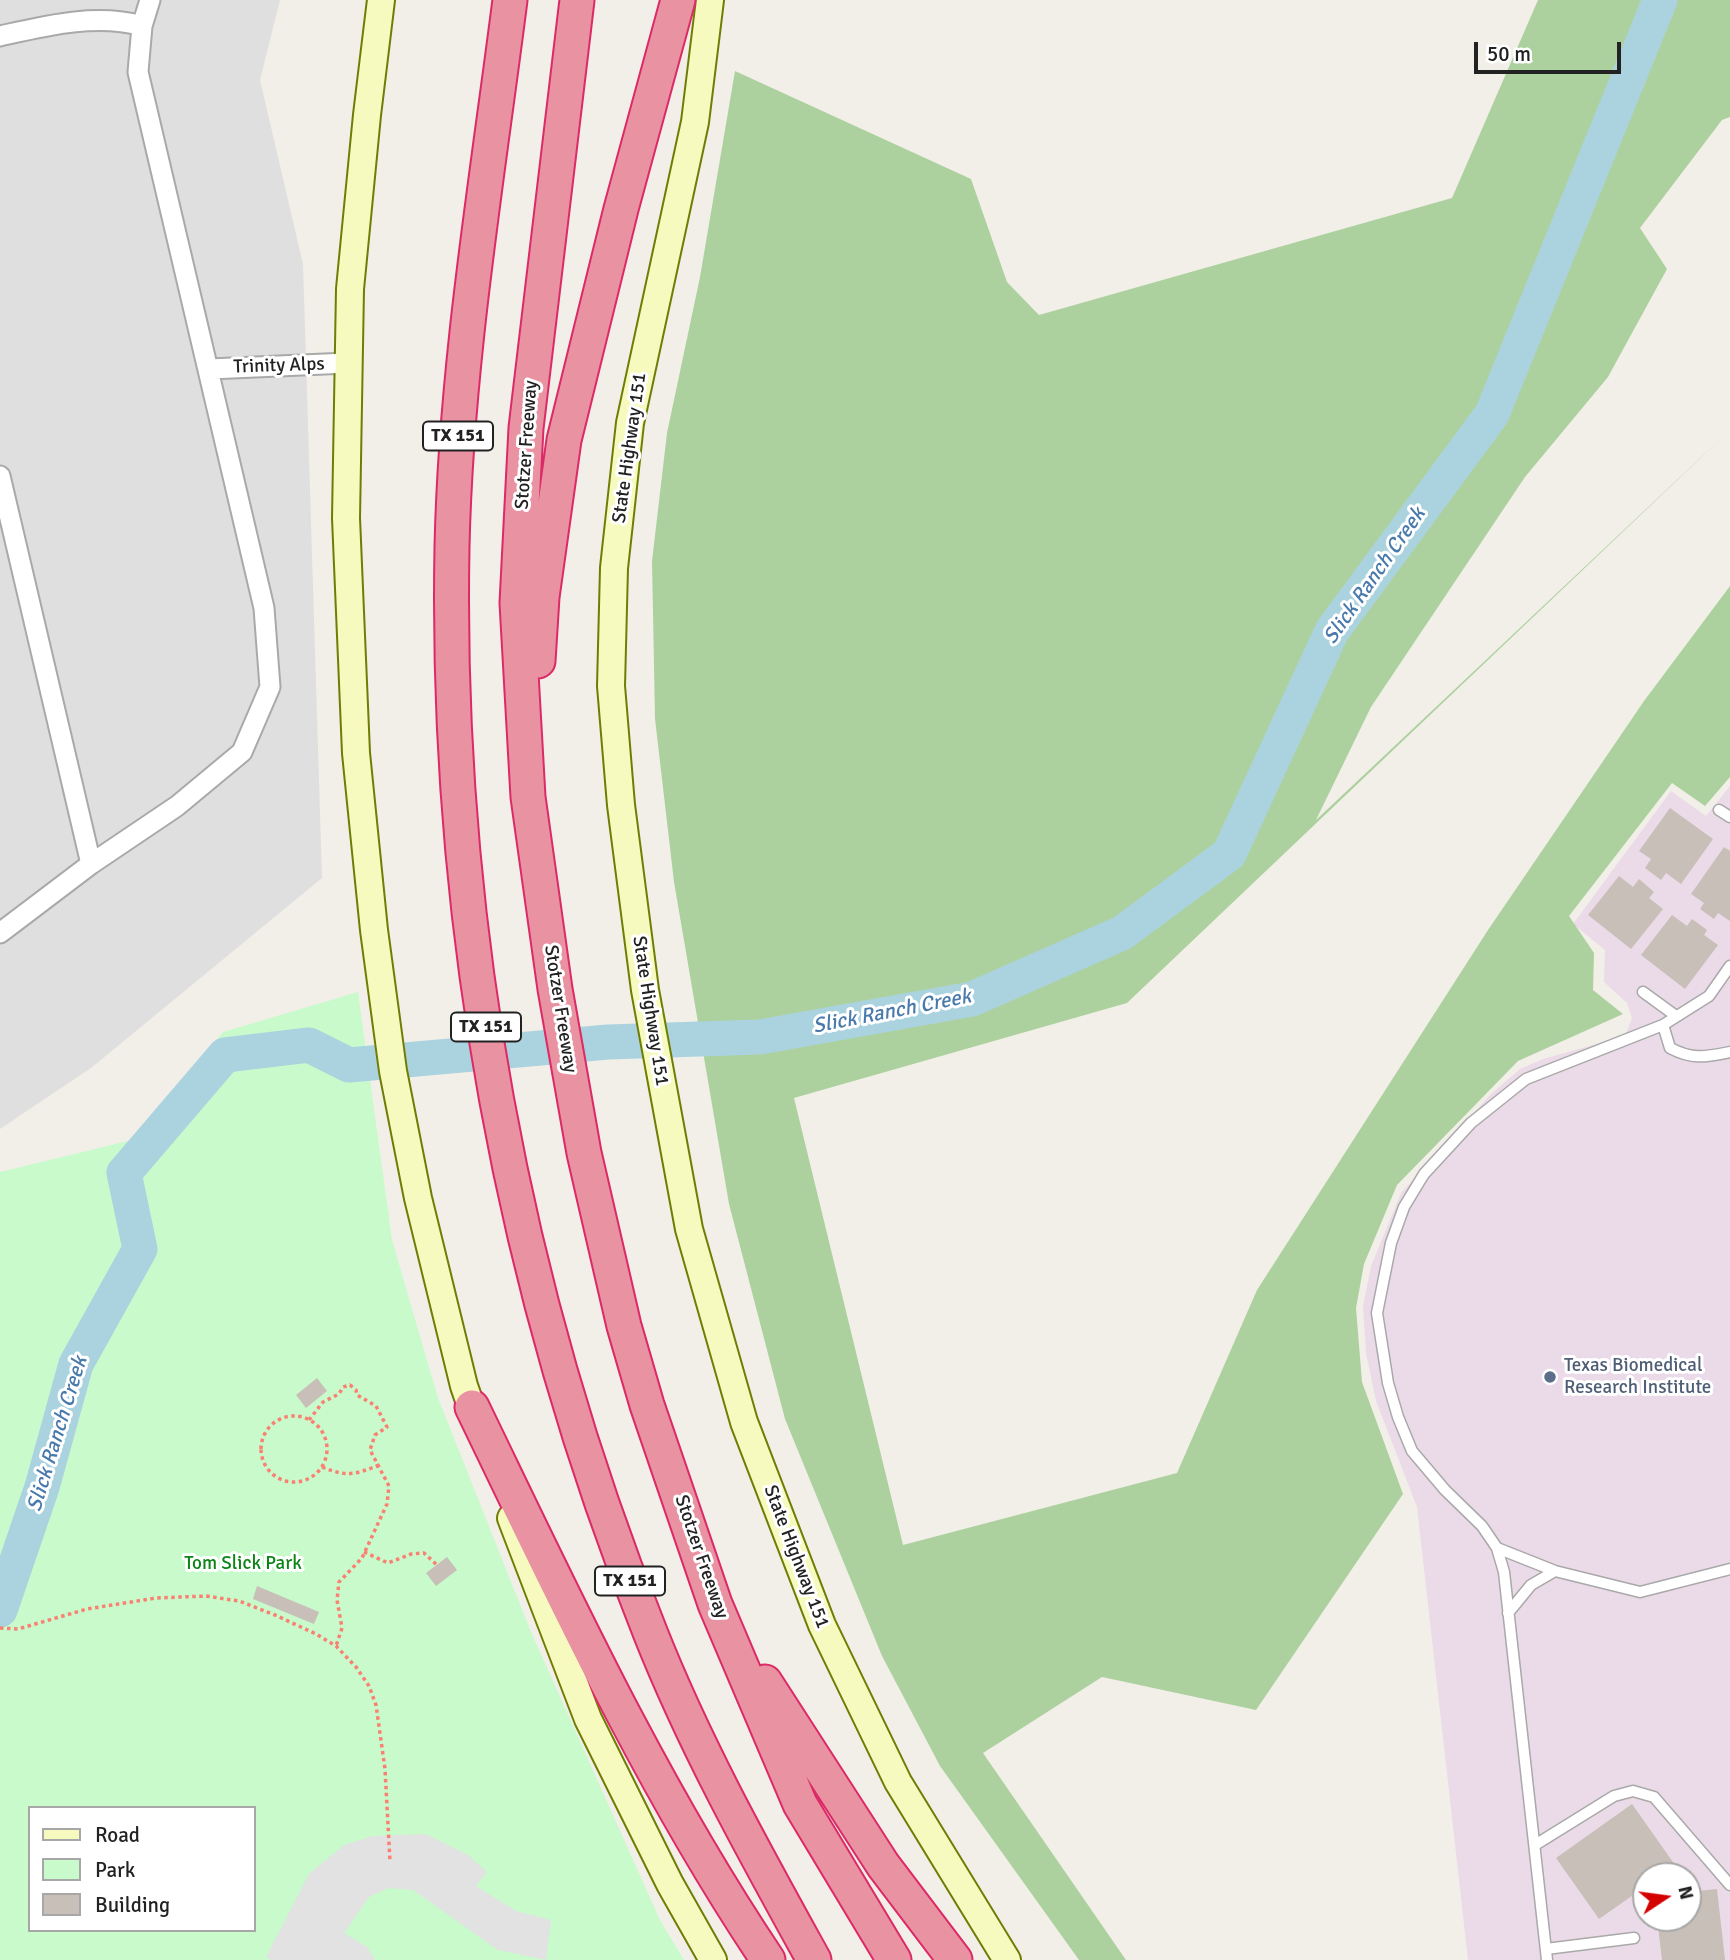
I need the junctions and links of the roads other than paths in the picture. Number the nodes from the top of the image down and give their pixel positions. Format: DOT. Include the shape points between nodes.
graph roads {
  1 [pos="150,0"];
  2 [pos="381,0"];
  3 [pos="510,0"];
  4 [pos="577,0"];
  5 [pos="678,0"];
  6 [pos="710,0"];
  7 [pos="142,26"];
  8 [pos="0,36"];
  9 [pos="348,363"];
  10 [pos="209,369"];
  11 [pos="0,476"];
  12 [pos="528,797"];
  13 [pos="1719,810"];
  14 [pos="1730,817"];
  15 [pos="91,864"];
  16 [pos="0,933"];
  17 [pos="1730,966"];
  18 [pos="1726,980"];
  19 [pos="1643,992"];
  20 [pos="1676,1016"];
  21 [pos="1662,1025"];
  22 [pos="1730,1052"];
  23 [pos="472,1407"];
  24 [pos="1497,1548"];
  25 [pos="1730,1569"];
  26 [pos="1555,1571"];
  27 [pos="715,1604"];
  28 [pos="1508,1612"];
  29 [pos="1535,1845"];
  30 [pos="1730,1885"];
  31 [pos="1634,1938"];
  32 [pos="1546,1955"];
  33 [pos="713,1960"];
  34 [pos="768,1960"];
  35 [pos="814,1960"];
  36 [pos="894,1960"];
  37 [pos="954,1960"];
  38 [pos="1007,1960"];
  1 -- 7 [label="street"];
  2 -- 9 [label="main road" via="350,289"];
  3 -- 35 [label="highway, TX 151" via="461,385 452,543 452,657 464,875 478,979 510,1177 568,1402 610,1526 651,1635 712,1771"];
  4 -- 12 [label="highway, Stotzer Freeway" via="526,428 517,603"];
  5 -- 12 [label="highway" via="564,440 542,597"];
  6 -- 38 [label="main road, State Highway 151" via="695,122 630,423 614,568 611,686 645,990 689,1229 744,1422 822,1625 898,1782"];
  7 -- 8 [label="street" via="121,20 52,24"];
  7 -- 10 [label="street" via="138,72"];
  9 -- 10 [label="street, Trinity Alps"];
  9 -- 23 [label="main road" via="349,610 356,753 374,930 393,1071 418,1198"];
  10 -- 15 [label="street" via="264,608 270,687 243,752 177,806"];
  11 -- 15 [label="street"];
  12 -- 27 [label="highway, Stotzer Freeway" via="584,1153 647,1405"];
  13 -- 14 [label="lane"];
  15 -- 16 [label="street"];
  17 -- 18 [label="lane"];
  18 -- 20 [label="lane"];
  19 -- 20 [label="lane"];
  20 -- 21 [label="lane"];
  21 -- 22 [label="lane" via="1670,1048 1686,1056"];
  21 -- 24 [label="lane" via="1526,1079 1471,1123 1424,1174 1404,1207 1391,1243 1377,1313 1398,1418 1412,1451"];
  23 -- 33 [label="main road" via="588,1719"];
  23 -- 34 [label="highway" via="637,1741"];
  24 -- 26 [label="lane"];
  24 -- 28 [label="lane"];
  25 -- 26 [label="lane" via="1640,1592"];
  26 -- 28 [label="lane" via="1531,1585"];
  27 -- 36 [label="highway, Stotzer Freeway" via="800,1804"];
  27 -- 37 [label="highway" via="883,1865"];
  28 -- 29 [label="lane"];
  29 -- 30 [label="lane" via="1614,1796 1633,1791 1654,1797"];
  29 -- 32 [label="lane"];
  31 -- 32 [label="lane"];
}
